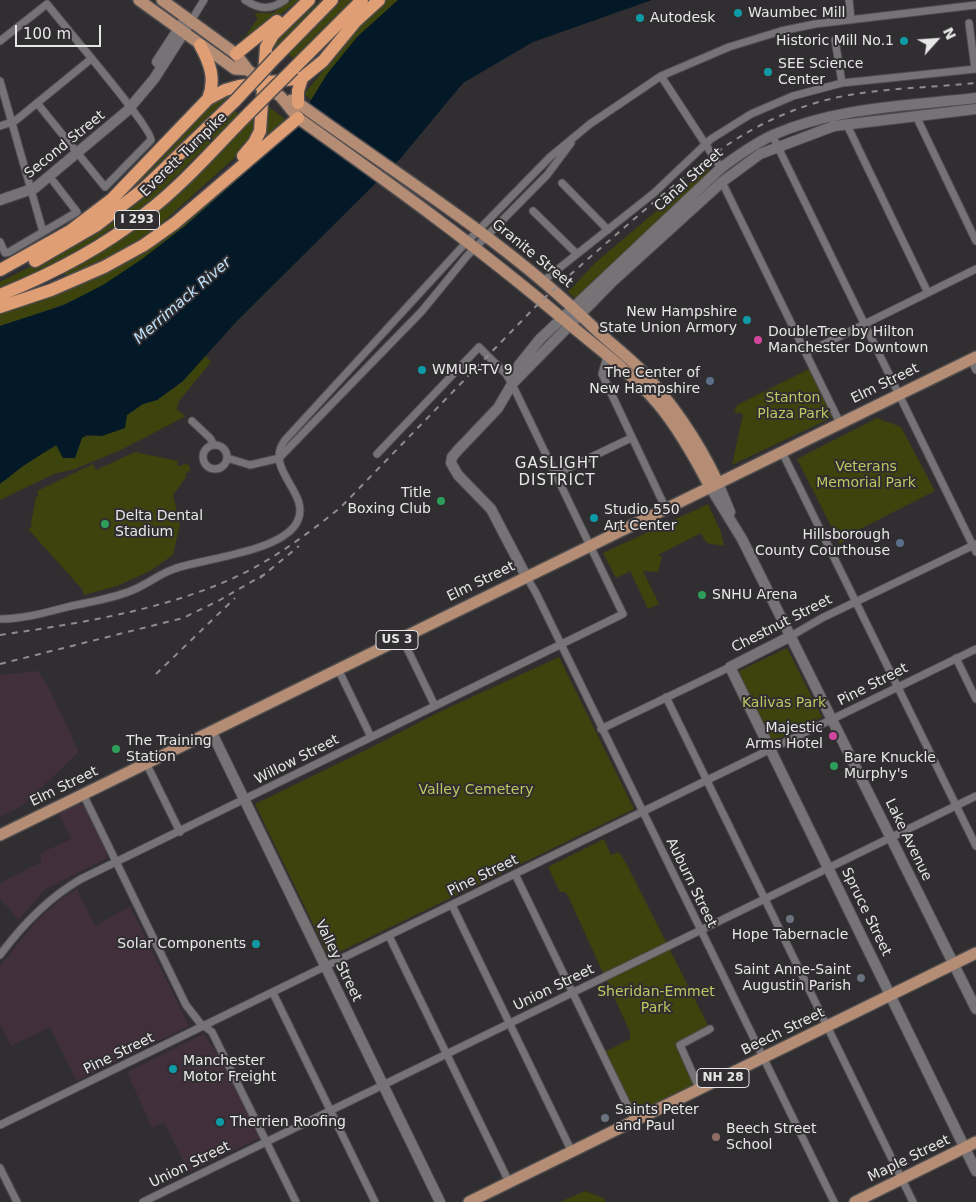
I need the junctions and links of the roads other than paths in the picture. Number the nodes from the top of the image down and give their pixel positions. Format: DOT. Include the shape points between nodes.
graph roads {
  1 [pos="139,0"];
  2 [pos="162,0"];
  3 [pos="204,0"];
  4 [pos="246,0"];
  5 [pos="285,0"];
  6 [pos="309,0"];
  7 [pos="332,0"];
  8 [pos="362,0"];
  9 [pos="379,0"];
  10 [pos="849,0"];
  11 [pos="971,3"];
  12 [pos="191,17"];
  13 [pos="851,19"];
  14 [pos="969,23"];
  15 [pos="181,30"];
  16 [pos="835,40"];
  17 [pos="0,41"];
  18 [pos="200,45"];
  19 [pos="236,54"];
  20 [pos="91,59"];
  21 [pos="976,69"];
  22 [pos="248,70"];
  23 [pos="661,76"];
  24 [pos="302,78"];
  25 [pos="0,81"];
  26 [pos="264,84"];
  27 [pos="842,84"];
  28 [pos="976,98"];
  29 [pos="208,99"];
  30 [pos="37,103"];
  31 [pos="130,108"];
  32 [pos="300,109"];
  33 [pos="976,109"];
  34 [pos="916,116"];
  35 [pos="11,123"];
  36 [pos="846,123"];
  37 [pos="0,126"];
  38 [pos="772,136"];
  39 [pos="576,137"];
  40 [pos="705,144"];
  41 [pos="777,146"];
  42 [pos="77,154"];
  43 [pos="720,168"];
  44 [pos="50,177"];
  45 [pos="226,180"];
  46 [pos="562,182"];
  47 [pos="722,182"];
  48 [pos="31,190"];
  49 [pos="0,200"];
  50 [pos="533,211"];
  51 [pos="608,230"];
  52 [pos="43,232"];
  53 [pos="483,233"];
  54 [pos="976,241"];
  55 [pos="0,242"];
  56 [pos="471,244"];
  57 [pos="577,254"];
  58 [pos="976,269"];
  59 [pos="0,270"];
  60 [pos="0,278"];
  61 [pos="543,281"];
  62 [pos="928,293"];
  63 [pos="0,295"];
  64 [pos="0,307"];
  65 [pos="576,310"];
  66 [pos="566,321"];
  67 [pos="864,324"];
  68 [pos="806,353"];
  69 [pos="607,356"];
  70 [pos="974,362"];
  71 [pos="512,384"];
  72 [pos="898,394"];
  73 [pos="192,421"];
  74 [pos="840,423"];
  75 [pos="631,438"];
  76 [pos="214,445"];
  77 [pos="782,452"];
  78 [pos="378,454"];
  79 [pos="227,458"];
  80 [pos="280,458"];
  81 [pos="556,474"];
  82 [pos="714,485"];
  83 [pos="666,509"];
  84 [pos="591,545"];
  85 [pos="975,547"];
  86 [pos="526,576"];
  87 [pos="856,602"];
  88 [pos="3,619"];
  89 [pos="791,636"];
  90 [pos="402,638"];
  91 [pos="561,645"];
  92 [pos="976,649"];
  93 [pos="956,658"];
  94 [pos="730,667"];
  95 [pos="338,669"];
  96 [pos="897,687"];
  97 [pos="666,697"];
  98 [pos="976,699"];
  99 [pos="435,706"];
  100 [pos="833,719"];
  101 [pos="601,729"];
  102 [pos="211,731"];
  103 [pos="371,737"];
  104 [pos="770,751"];
  105 [pos="146,763"];
  106 [pos="707,782"];
  107 [pos="83,794"];
  108 [pos="976,796"];
  109 [pos="244,800"];
  110 [pos="956,806"];
  111 [pos="643,813"];
  112 [pos="180,832"];
  113 [pos="0,835"];
  114 [pos="892,837"];
  115 [pos="976,846"];
  116 [pos="116,862"];
  117 [pos="829,868"];
  118 [pos="515,874"];
  119 [pos="765,899"];
  120 [pos="452,905"];
  121 [pos="700,930"];
  122 [pos="389,936"];
  123 [pos="976,953"];
  124 [pos="0,954"];
  125 [pos="954,965"];
  126 [pos="326,968"];
  127 [pos="573,992"];
  128 [pos="273,993"];
  129 [pos="891,996"];
  130 [pos="976,1009"];
  131 [pos="510,1023"];
  132 [pos="205,1027"];
  133 [pos="827,1027"];
  134 [pos="710,1029"];
  135 [pos="446,1054"];
  136 [pos="763,1058"];
  137 [pos="382,1085"];
  138 [pos="700,1090"];
  139 [pos="330,1111"];
  140 [pos="636,1121"];
  141 [pos="0,1125"];
  142 [pos="266,1142"];
  143 [pos="976,1142"];
  144 [pos="965,1148"];
  145 [pos="572,1152"];
  146 [pos="0,1168"];
  147 [pos="976,1171"];
  148 [pos="902,1179"];
  149 [pos="509,1182"];
  150 [pos="17,1202"];
  151 [pos="143,1202"];
  152 [pos="296,1202"];
  153 [pos="375,1202"];
  154 [pos="440,1202"];
  155 [pos="469,1202"];
  156 [pos="834,1202"];
  157 [pos="855,1202"];
  158 [pos="913,1202"];
  1 -- 15 [label="main road, Granite Street"];
  2 -- 12 [label="main road, Granite Street"];
  3 -- 12 [label="street, Second Street"];
  4 -- 5 [label="street" via="257,7 268,8"];
  6 -- 19 [label="highway"];
  6 -- 26 [label="highway" via="273,35 266,47"];
  7 -- 60 [label="highway, Everett Turnpike / I 293, bridge" via="158,175 110,215 28,265"];
  8 -- 63 [label="highway, Everett Turnpike / I 293, bridge" via="147,212 82,256"];
  9 -- 24 [label="highway" via="356,21 323,61"];
  10 -- 13 [label="street"];
  11 -- 13 [label="street"];
  12 -- 15 [label="street, Second Street"];
  12 -- 19 [label="main road, Granite Street"];
  13 -- 23 [label="street" via="756,38"];
  14 -- 21 [label="street"];
  15 -- 18 [label="main road, Granite Street"];
  15 -- 31 [label="street, Second Street"];
  16 -- 27 [label="street"];
  17 -- 20 [label="street" via="47,4"];
  18 -- 22 [label="main road, Granite Street" via="235,69"];
  18 -- 29 [label="highway" via="212,72"];
  19 -- 22 [label="main road, Granite Street"];
  20 -- 30 [label="street"];
  20 -- 31 [label="street"];
  21 -- 27 [label="street"];
  22 -- 26 [label="main road, Granite Street"];
  23 -- 39 [label="street"];
  23 -- 40 [label="street"];
  24 -- 26 [label="highway"];
  24 -- 32 [label="highway" via="298,91"];
  25 -- 35 [label="street"];
  26 -- 29 [label="highway" via="225,90"];
  26 -- 32 [label="main road, Granite Street"];
  26 -- 45 [label="highway" via="260,132 254,143 231,166"];
  27 -- 40 [label="street" via="793,96 763,108"];
  28 -- 38 [label="street, Canal Street" via="849,112"];
  29 -- 59 [label="highway" via="112,199 70,231"];
  30 -- 35 [label="street"];
  30 -- 42 [label="street"];
  31 -- 42 [label="street, Second Street"];
  31 -- 42 [label="street" via="150,137 105,187"];
  32 -- 45 [label="highway"];
  32 -- 53 [label="main road, Granite Street"];
  32 -- 56 [label="main road, Granite Street" via="390,184"];
  33 -- 34 [label="street, Canal Street"];
  34 -- 36 [label="street, Canal Street"];
  34 -- 54 [label="street"];
  35 -- 37 [label="street"];
  35 -- 48 [label="street"];
  36 -- 41 [label="street, Canal Street"];
  36 -- 62 [label="street"];
  38 -- 41 [label="street"];
  38 -- 43 [label="street, Canal Street"];
  39 -- 53 [label="street" via="550,157"];
  39 -- 53 [label="street" via="547,175"];
  40 -- 43 [label="street"];
  40 -- 51 [label="street" via="664,184"];
  41 -- 47 [label="street, Canal Street" via="748,161"];
  41 -- 67 [label="street"];
  42 -- 44 [label="street, Second Street"];
  43 -- 65 [label="street, Canal Street"];
  44 -- 48 [label="street, Second Street"];
  44 -- 52 [label="street" via="77,212"];
  45 -- 64 [label="highway" via="144,246 52,290"];
  46 -- 51 [label="street"];
  47 -- 65 [label="street, Canal Street"];
  47 -- 68 [label="street"];
  48 -- 49 [label="street, Second Street"];
  48 -- 52 [label="street"];
  50 -- 57 [label="street"];
  51 -- 57 [label="street"];
  52 -- 55 [label="street" via="10,252 5,253"];
  53 -- 56 [label="street"];
  53 -- 61 [label="main road, Granite Street"];
  56 -- 66 [label="main road, Granite Street"];
  56 -- 80 [label="street" via="418,316"];
  56 -- 80 [label="street" via="290,434 280,446"];
  57 -- 61 [label="street"];
  58 -- 62 [label="street"];
  61 -- 65 [label="main road, Granite Street"];
  62 -- 67 [label="street"];
  65 -- 66 [label="street, Canal Street"];
  65 -- 82 [label="main road, Granite Street" via="633,362 660,392 688,428"];
  66 -- 69 [label="main road, Granite Street"];
  66 -- 71 [label="street, Canal Street"];
  67 -- 68 [label="street"];
  67 -- 72 [label="street"];
  68 -- 74 [label="street"];
  69 -- 75 [label="street" via="602,374"];
  69 -- 82 [label="main road, Granite Street" via="632,376 659,406"];
  70 -- 72 [label="main road, Elm Street / US 3"];
  71 -- 78 [label="street" via="479,347"];
  71 -- 81 [label="street"];
  71 -- 86 [label="street, Canal Street" via="498,408 456,452 451,463 458,475 491,509"];
  72 -- 74 [label="main road, Elm Street / US 3"];
  72 -- 85 [label="street"];
  73 -- 76 [label="street"];
  74 -- 77 [label="main road, Elm Street / US 3"];
  75 -- 81 [label="street"];
  75 -- 83 [label="street"];
  76 -- 79 [label="street" via="223,449"];
  76 -- 79 [label="street" via="203,453 207,466 221,467"];
  77 -- 82 [label="main road, Elm Street / US 3"];
  77 -- 87 [label="street"];
  79 -- 80 [label="street" via="250,465"];
  80 -- 88 [label="street" via="282,472 298,498 301,510 295,526 280,538 250,551 174,568 145,585 116,596"];
  81 -- 84 [label="street"];
  82 -- 83 [label="main road, Elm Street / US 3"];
  82 -- 89 [label="street, Lake Avenue"];
  83 -- 84 [label="main road, Elm Street / US 3"];
  84 -- 86 [label="main road, Elm Street / US 3"];
  84 -- 91 [label="street, Willow Street" via="623,614"];
  85 -- 87 [label="street, Chestnut Street"];
  86 -- 90 [label="main road, Elm Street / US 3"];
  86 -- 91 [label="street, Auburn Street"];
  87 -- 89 [label="street, Chestnut Street"];
  87 -- 96 [label="street"];
  89 -- 94 [label="street, Chestnut Street"];
  89 -- 100 [label="street, Lake Avenue"];
  90 -- 95 [label="main road, Elm Street / US 3"];
  90 -- 99 [label="street"];
  91 -- 99 [label="street, Willow Street"];
  91 -- 101 [label="street, Auburn Street"];
  92 -- 93 [label="street, Pine Street"];
  93 -- 96 [label="street, Pine Street"];
  93 -- 98 [label="street"];
  94 -- 97 [label="street, Chestnut Street"];
  94 -- 104 [label="street, Spruce Street"];
  95 -- 102 [label="main road, Elm Street / US 3"];
  95 -- 103 [label="street"];
  96 -- 100 [label="street, Pine Street"];
  96 -- 110 [label="street"];
  97 -- 101 [label="street, Chestnut Street"];
  97 -- 106 [label="street"];
  99 -- 103 [label="street, Willow Street"];
  100 -- 104 [label="street, Pine Street"];
  100 -- 114 [label="street, Lake Avenue"];
  101 -- 111 [label="street, Auburn Street"];
  102 -- 105 [label="main road, Elm Street / US 3"];
  102 -- 109 [label="street, Valley Street"];
  103 -- 109 [label="street, Willow Street"];
  104 -- 106 [label="street, Pine Street"];
  104 -- 117 [label="street, Spruce Street"];
  105 -- 107 [label="main road, Elm Street / US 3"];
  105 -- 112 [label="street"];
  106 -- 111 [label="street, Pine Street"];
  106 -- 119 [label="street"];
  107 -- 113 [label="main road, Elm Street / US 3"];
  107 -- 116 [label="street"];
  108 -- 110 [label="street, Union Street"];
  109 -- 112 [label="street, Willow Street"];
  109 -- 126 [label="street, Valley Street"];
  110 -- 114 [label="street, Union Street"];
  110 -- 115 [label="street"];
  111 -- 118 [label="street, Pine Street"];
  111 -- 121 [label="street, Auburn Street"];
  112 -- 116 [label="street, Willow Street"];
  114 -- 117 [label="street, Union Street"];
  114 -- 125 [label="street, Lake Avenue"];
  116 -- 124 [label="street, Willow Street" via="52,898"];
  116 -- 132 [label="street" via="186,1005"];
  117 -- 119 [label="street, Union Street"];
  117 -- 129 [label="street, Spruce Street"];
  118 -- 120 [label="street, Pine Street"];
  118 -- 127 [label="street"];
  119 -- 121 [label="street, Union Street"];
  119 -- 133 [label="street"];
  120 -- 122 [label="street, Pine Street"];
  120 -- 131 [label="street"];
  121 -- 127 [label="street, Union Street"];
  121 -- 136 [label="street, Auburn Street"];
  122 -- 126 [label="street, Pine Street"];
  122 -- 135 [label="street"];
  123 -- 125 [label="main road, Beech Street / NH 28"];
  125 -- 129 [label="main road, Beech Street / NH 28"];
  125 -- 130 [label="street, Lake Avenue"];
  126 -- 128 [label="street, Pine Street"];
  126 -- 137 [label="street, Valley Street"];
  127 -- 131 [label="street, Union Street"];
  127 -- 140 [label="street"];
  128 -- 132 [label="street, Pine Street"];
  128 -- 139 [label="street"];
  129 -- 133 [label="main road, Beech Street / NH 28"];
  129 -- 144 [label="street, Spruce Street"];
  131 -- 135 [label="street, Union Street"];
  131 -- 145 [label="street"];
  132 -- 141 [label="street, Pine Street"];
  132 -- 142 [label="street" via="218,1043"];
  133 -- 136 [label="main road, Beech Street / NH 28"];
  133 -- 148 [label="street"];
  134 -- 138 [label="street" via="680,1045"];
  135 -- 137 [label="street, Union Street"];
  135 -- 149 [label="street"];
  136 -- 138 [label="main road, Beech Street / NH 28"];
  136 -- 156 [label="street, Auburn Street"];
  137 -- 139 [label="street, Union Street"];
  137 -- 154 [label="street, Valley Street"];
  138 -- 140 [label="main road, Beech Street / NH 28"];
  139 -- 142 [label="street, Union Street"];
  139 -- 153 [label="street"];
  140 -- 145 [label="main road, Beech Street / NH 28"];
  142 -- 151 [label="street, Union Street"];
  142 -- 152 [label="street"];
  143 -- 144 [label="main road, Maple Street"];
  144 -- 147 [label="street, Spruce Street"];
  144 -- 148 [label="main road, Maple Street"];
  145 -- 149 [label="main road, Beech Street / NH 28"];
  146 -- 150 [label="street"];
  148 -- 157 [label="main road, Maple Street"];
  148 -- 158 [label="street"];
  149 -- 155 [label="main road, Beech Street / NH 28"];
}
